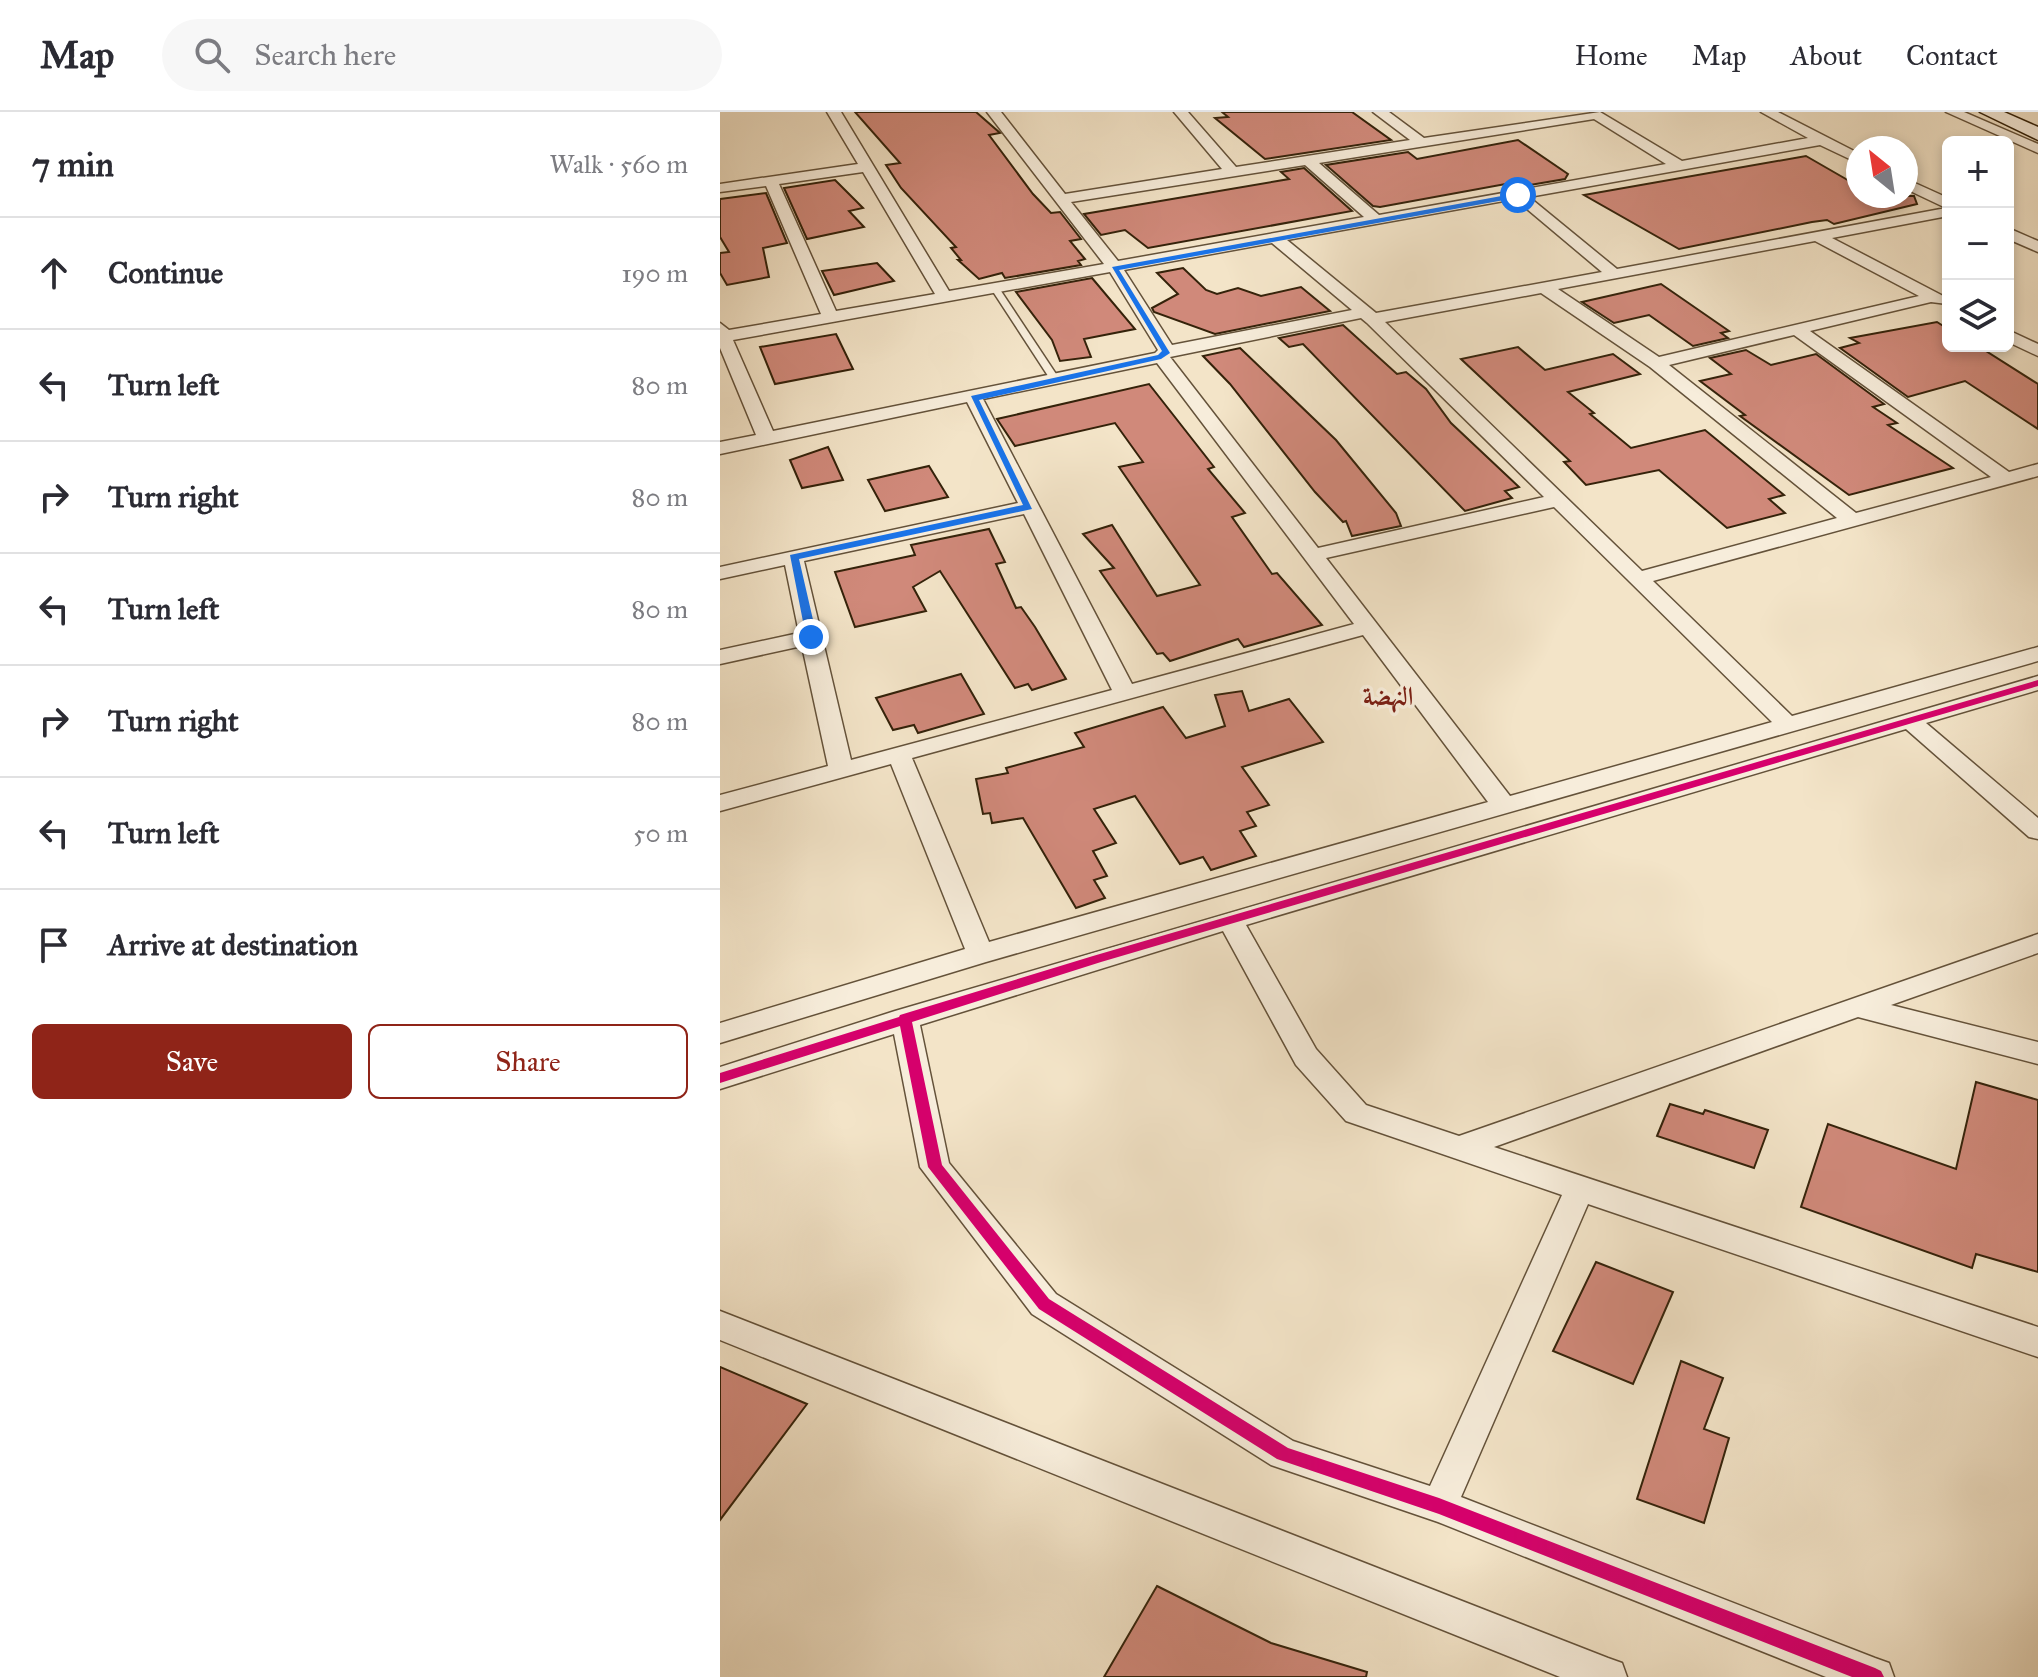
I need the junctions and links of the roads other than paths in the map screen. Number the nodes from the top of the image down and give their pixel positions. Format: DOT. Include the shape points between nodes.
graph roads {
  1 [pos="834,112"];
  2 [pos="994,112"];
  3 [pos="1181,112"];
  4 [pos="1380,112"];
  5 [pos="1768,112"];
  6 [pos="1953,112"];
  7 [pos="1989,112"];
  8 [pos="1594,113"];
  9 [pos="2038,134"];
  10 [pos="1823,140"];
  11 [pos="1421,142"];
  12 [pos="2038,149"];
  13 [pos="1846,152"];
  14 [pos="1308,160"];
  15 [pos="1680,166"];
  16 [pos="867,167"];
  17 [pos="1232,172"];
  18 [pos="771,181"];
  19 [pos="720,188"];
  20 [pos="1918,189"];
  21 [pos="1518,195"];
  22 [pos="1061,199"];
  23 [pos="1942,201"];
  24 [pos="1942,213"];
  25 [pos="1377,221"];
  26 [pos="1816,236"];
  27 [pos="2014,236"];
  28 [pos="1276,239"];
  29 [pos="2038,247"];
  30 [pos="1115,268"];
  31 [pos="1614,274"];
  32 [pos="1544,287"];
  33 [pos="996,290"];
  34 [pos="946,299"];
  35 [pos="1941,301"];
  36 [pos="1369,316"];
  37 [pos="831,318"];
  38 [pos="1797,330"];
  39 [pos="721,334"];
  40 [pos="2014,338"];
  41 [pos="2038,351"];
  42 [pos="1164,354"];
  43 [pos="1656,363"];
  44 [pos="1055,380"];
  45 [pos="974,398"];
  46 [pos="767,438"];
  47 [pos="720,448"];
  48 [pos="2038,470"];
  49 [pos="2007,479"];
  50 [pos="1559,500"];
  51 [pos="1029,507"];
  52 [pos="1852,520"];
  53 [pos="1313,555"];
  54 [pos="793,557"];
  55 [pos="720,573"];
  56 [pos="1639,578"];
  57 [pos="1369,627"];
  58 [pos="811,637"];
  59 [pos="2038,654"];
  60 [pos="720,657"];
  61 [pos="2038,683"];
  62 [pos="1125,693"];
  63 [pos="1911,722"];
  64 [pos="1788,725"];
  65 [pos="899,755"];
  66 [pos="841,770"];
  67 [pos="720,803"];
  68 [pos="1503,804"];
  69 [pos="2038,831"];
  70 [pos="1230,920"];
  71 [pos="2038,943"];
  72 [pos="980,954"];
  73 [pos="1861,1008"];
  74 [pos="905,1018"];
  75 [pos="720,1033"];
  76 [pos="2038,1053"];
  77 [pos="720,1078"];
  78 [pos="1461,1147"];
  79 [pos="1579,1190"];
  80 [pos="720,1325"];
  81 [pos="2038,1342"];
  82 [pos="1439,1506"];
  83 [pos="1608,1677"];
  84 [pos="1875,1677"];
  1 -- 16 [label="street"];
  2 -- 22 [label="street"];
  3 -- 17 [label="street"];
  4 -- 11 [label="street"];
  5 -- 10 [label="street"];
  6 -- 12 [label="street"];
  7 -- 9 [label="main road"];
  8 -- 11 [label="street"];
  8 -- 15 [label="street"];
  10 -- 13 [label="street"];
  10 -- 15 [label="street"];
  11 -- 14 [label="street"];
  14 -- 17 [label="street"];
  14 -- 25 [label="street"];
  15 -- 21 [label="street"];
  16 -- 18 [label="street"];
  16 -- 34 [label="street"];
  17 -- 22 [label="street"];
  18 -- 19 [label="street"];
  18 -- 37 [label="street"];
  20 -- 23 [label="street"];
  21 -- 25 [label="street"];
  21 -- 31 [label="street"];
  22 -- 30 [label="street"];
  24 -- 26 [label="street"];
  25 -- 28 [label="street"];
  26 -- 31 [label="street"];
  26 -- 35 [label="street"];
  27 -- 29 [label="street"];
  28 -- 30 [label="street"];
  28 -- 36 [label="street"];
  30 -- 33 [label="street"];
  30 -- 42 [label="street"];
  31 -- 32 [label="street"];
  32 -- 36 [label="street"];
  32 -- 43 [label="street"];
  33 -- 34 [label="street"];
  33 -- 44 [label="lane"];
  34 -- 37 [label="street"];
  35 -- 38 [label="street"];
  36 -- 42 [label="street"];
  36 -- 50 [label="street"];
  37 -- 39 [label="street"];
  38 -- 43 [label="street"];
  38 -- 49 [label="street"];
  39 -- 46 [label="street"];
  40 -- 41 [label="street"];
  42 -- 44 [label="street"];
  42 -- 53 [label="street"];
  43 -- 52 [label="street"];
  44 -- 45 [label="street"];
  45 -- 46 [label="street"];
  45 -- 51 [label="street"];
  46 -- 47 [label="street"];
  48 -- 49 [label="street"];
  49 -- 52 [label="street"];
  50 -- 53 [label="street"];
  50 -- 56 [label="street"];
  51 -- 54 [label="street"];
  51 -- 62 [label="street"];
  52 -- 56 [label="street"];
  53 -- 57 [label="street"];
  54 -- 55 [label="street"];
  54 -- 58 [label="street"];
  56 -- 64 [label="street"];
  57 -- 62 [label="street"];
  57 -- 68 [label="street"];
  58 -- 60 [label="street"];
  58 -- 66 [label="street"];
  59 -- 64 [label="street"];
  61 -- 63 [label="street"];
  62 -- 65 [label="street"];
  63 -- 69 [label="street"];
  63 -- 70 [label="street"];
  64 -- 68 [label="street"];
  65 -- 66 [label="street"];
  65 -- 72 [label="street"];
  66 -- 67 [label="street"];
  68 -- 72 [label="street"];
  70 -- 74 [label="street"];
  70 -- 78 [label="street" via="1306,1057 1356,1113"];
  71 -- 73 [label="street"];
  72 -- 75 [label="street"];
  73 -- 76 [label="street"];
  73 -- 78 [label="street"];
  74 -- 77 [label="street"];
  74 -- 82 [label="street" via="935,1167 1044,1304 1283,1454"];
  78 -- 79 [label="street"];
  79 -- 81 [label="street"];
  79 -- 82 [label="street"];
  80 -- 83 [label="street"];
  82 -- 84 [label="street"];
}
